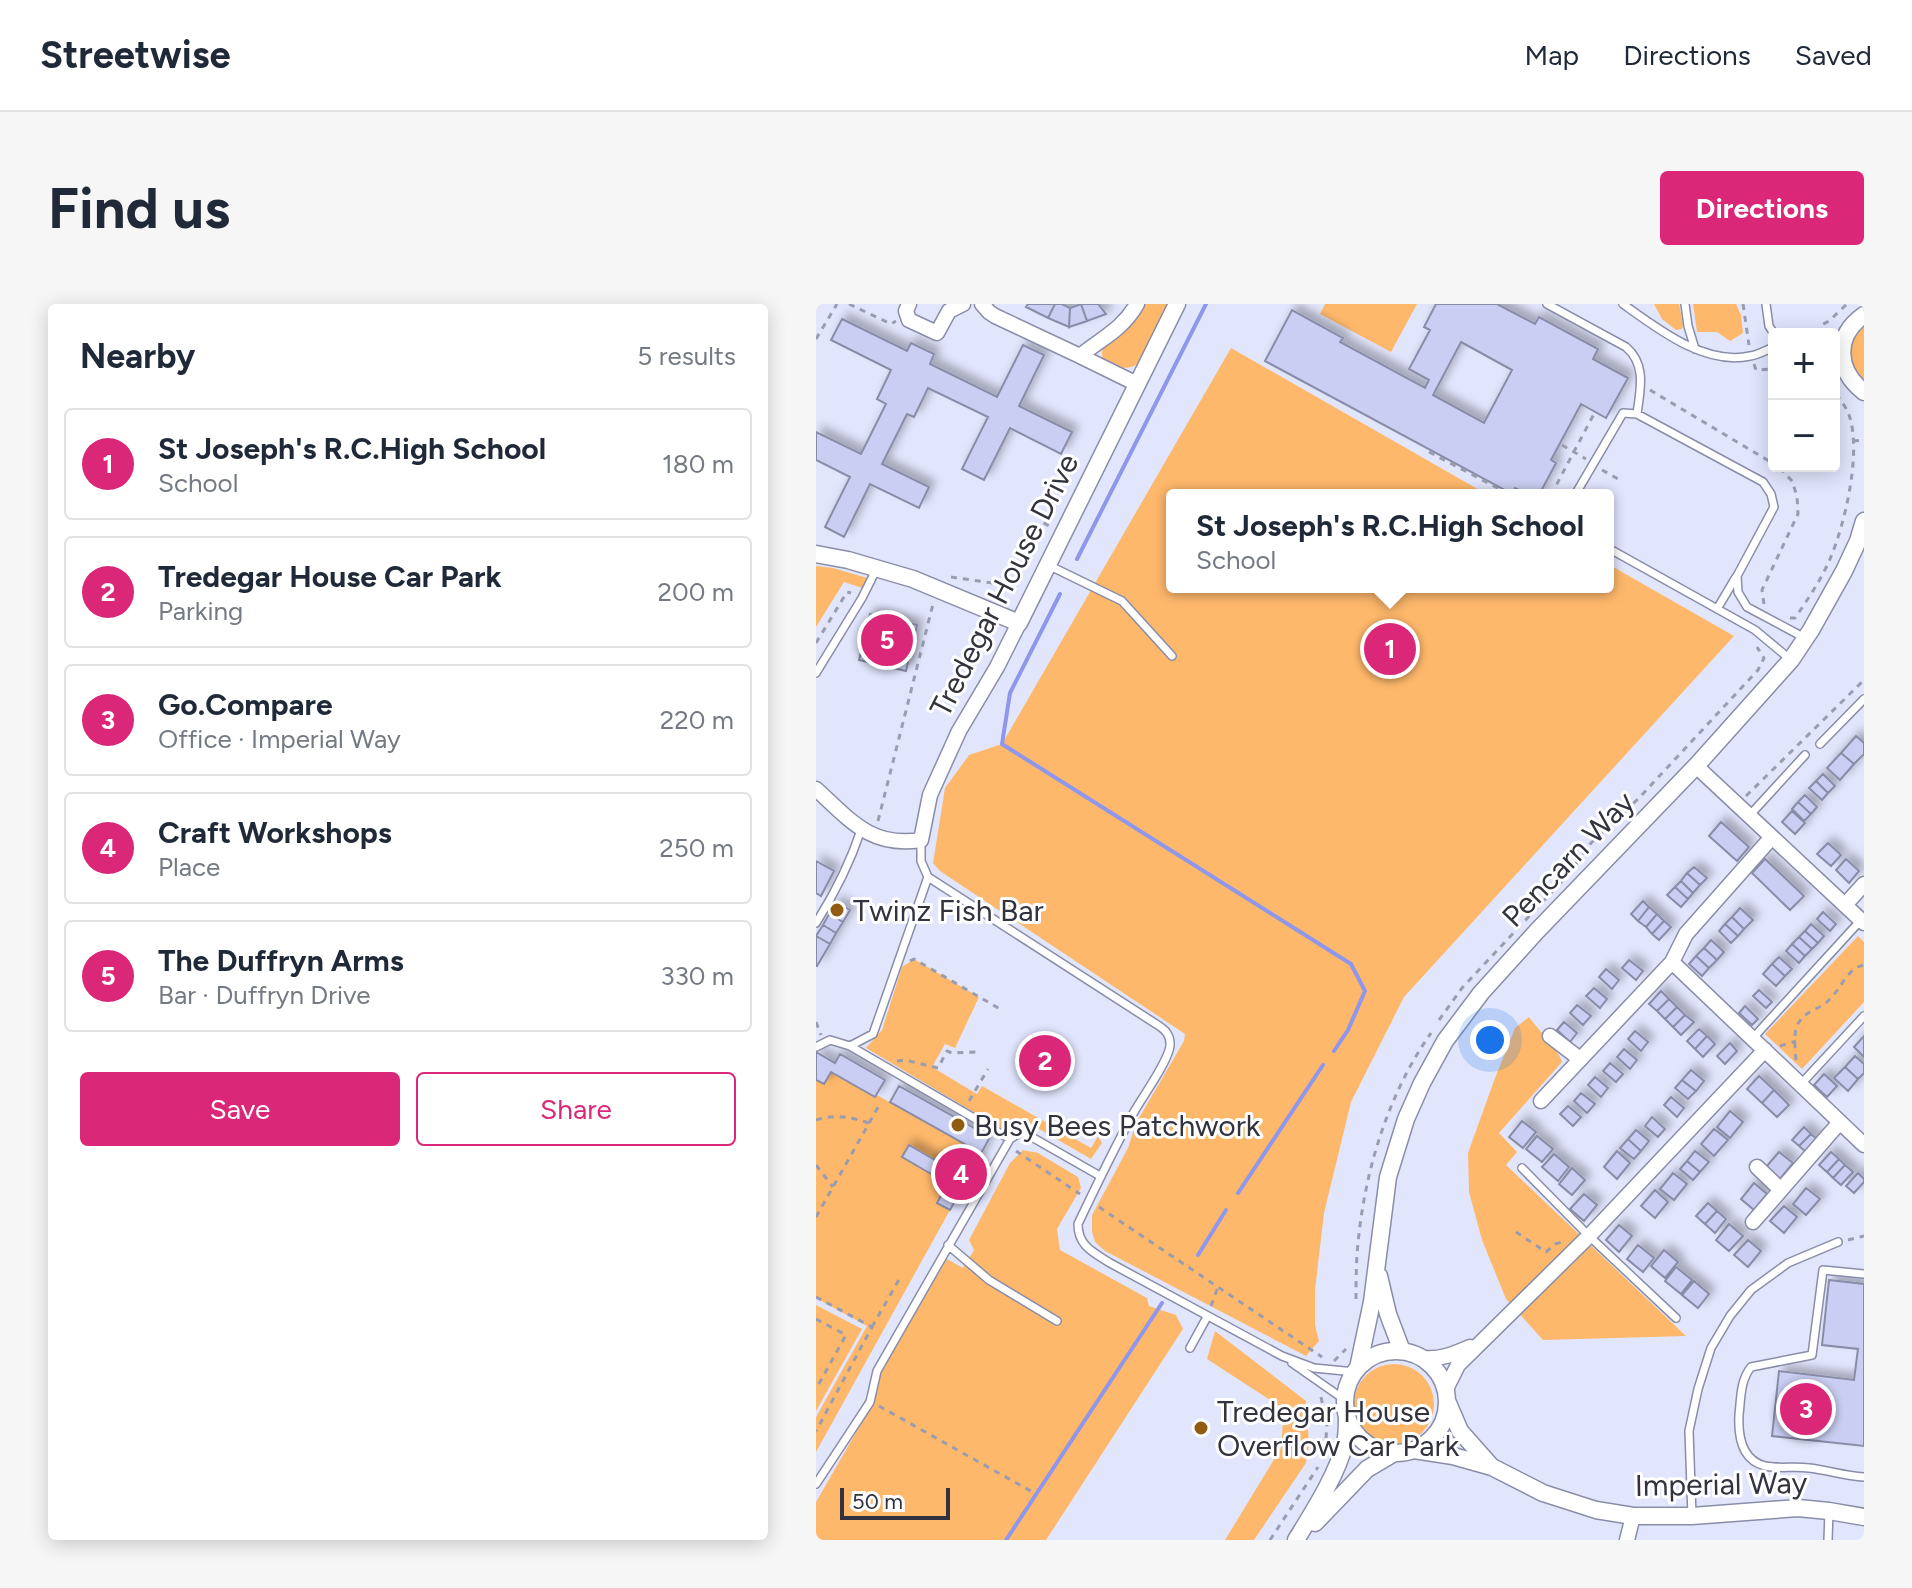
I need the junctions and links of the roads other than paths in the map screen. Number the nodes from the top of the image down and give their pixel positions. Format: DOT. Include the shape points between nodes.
graph roads {
  1 [pos="963,304"];
  2 [pos="982,304"];
  3 [pos="1137,304"];
  4 [pos="1177,304"];
  5 [pos="1547,304"];
  6 [pos="1623,304"];
  7 [pos="1685,304"];
  8 [pos="1766,304"];
  9 [pos="1862,304"];
  10 [pos="908,310"];
  11 [pos="1853,324"];
  12 [pos="1770,328"];
  13 [pos="1695,349"];
  14 [pos="1768,349"];
  15 [pos="1080,356"];
  16 [pos="1840,356"];
  17 [pos="1840,365"];
  18 [pos="1137,384"];
  19 [pos="1859,388"];
  20 [pos="1864,404"];
  21 [pos="1637,414"];
  22 [pos="1579,489"];
  23 [pos="1864,521"];
  24 [pos="1614,551"];
  25 [pos="816,554"];
  26 [pos="1048,565"];
  27 [pos="877,568"];
  28 [pos="1737,576"];
  29 [pos="1717,609"];
  30 [pos="1019,623"];
  31 [pos="1805,639"];
  32 [pos="1172,656"];
  33 [pos="1791,660"];
  34 [pos="816,673"];
  35 [pos="1864,699"];
  36 [pos="1820,744"];
  37 [pos="1805,755"];
  38 [pos="1696,766"];
  39 [pos="816,789"];
  40 [pos="1749,816"];
  41 [pos="868,833"];
  42 [pos="1772,837"];
  43 [pos="921,840"];
  44 [pos="928,877"];
  45 [pos="1864,884"];
  46 [pos="1845,905"];
  47 [pos="1862,922"];
  48 [pos="816,923"];
  49 [pos="1672,962"];
  50 [pos="1864,1016"];
  51 [pos="1550,1036"];
  52 [pos="1753,1038"];
  53 [pos="850,1046"];
  54 [pos="816,1047"];
  55 [pos="1765,1050"];
  56 [pos="1580,1059"];
  57 [pos="1799,1082"];
  58 [pos="1541,1101"];
  59 [pos="1840,1122"];
  60 [pos="1008,1142"];
  61 [pos="1864,1145"];
  62 [pos="1757,1167"];
  63 [pos="1522,1168"];
  64 [pos="1100,1176"];
  65 [pos="1781,1190"];
  66 [pos="1753,1222"];
  67 [pos="1584,1231"];
  68 [pos="1838,1242"];
  69 [pos="948,1245"];
  70 [pos="1377,1266"];
  71 [pos="1864,1274"];
  72 [pos="1207,1317"];
  73 [pos="1676,1318"];
  74 [pos="1057,1321"];
  75 [pos="1478,1343"];
  76 [pos="1190,1348"];
  77 [pos="1402,1351"];
  78 [pos="1282,1356"];
  79 [pos="1422,1358"];
  80 [pos="1357,1370"];
  81 [pos="1446,1395"];
  82 [pos="1346,1408"];
  83 [pos="1414,1450"];
  84 [pos="1394,1453"];
  85 [pos="1492,1467"];
  86 [pos="1864,1477"];
  87 [pos="816,1484"];
  88 [pos="1829,1511"];
  89 [pos="1633,1516"];
  90 [pos="1692,1516"];
  91 [pos="1864,1517"];
  92 [pos="1298,1540"];
  93 [pos="1627,1540"];
  94 [pos="1828,1540"];
  1 -- 10 [label="street" via="949,311 937,333 914,322"];
  2 -- 15 [label="street" via="995,316"];
  3 -- 15 [label="street" via="1112,334"];
  4 -- 18 [label="street, Tredegar House Drive"];
  5 -- 21 [label="lane" via="1635,354 1641,385"];
  6 -- 13 [label="lane"];
  7 -- 13 [label="lane"];
  8 -- 12 [label="lane"];
  9 -- 11 [label="street"];
  11 -- 16 [label="street"];
  13 -- 14 [label="lane" via="1732,358"];
  15 -- 18 [label="street"];
  17 -- 19 [label="street"];
  18 -- 26 [label="street, Tredegar House Drive"];
  19 -- 20 [label="street"];
  21 -- 22 [label="lane" via="1623,413"];
  21 -- 28 [label="lane" via="1763,482 1771,494 1774,507"];
  23 -- 31 [label="street, Pencarn Way" via="1844,571"];
  24 -- 29 [label="lane"];
  25 -- 27 [label="street"];
  26 -- 30 [label="street, Tredegar House Drive"];
  26 -- 32 [label="lane" via="1122,601"];
  27 -- 30 [label="street" via="939,582"];
  27 -- 34 [label="lane"];
  28 -- 29 [label="lane"];
  28 -- 31 [label="lane" via="1747,607"];
  29 -- 33 [label="lane" via="1755,630"];
  30 -- 43 [label="street, Tredegar House Drive" via="930,795"];
  31 -- 33 [label="street, Pencarn Way"];
  33 -- 38 [label="street, Pencarn Way"];
  35 -- 36 [label="lane"];
  37 -- 40 [label="lane"];
  38 -- 40 [label="street"];
  38 -- 70 [label="street, Pencarn Way" via="1537,931 1445,1041 1406,1119 1388,1177"];
  39 -- 41 [label="street"];
  40 -- 42 [label="street"];
  41 -- 43 [label="street" via="903,842"];
  41 -- 48 [label="lane"];
  42 -- 46 [label="street"];
  42 -- 49 [label="street" via="1686,934"];
  43 -- 44 [label="lane"];
  44 -- 53 [label="lane" via="873,1034"];
  44 -- 64 [label="lane" via="1169,1036 1166,1057"];
  45 -- 46 [label="street"];
  46 -- 47 [label="street"];
  47 -- 52 [label="lane"];
  49 -- 52 [label="street"];
  49 -- 56 [label="street"];
  50 -- 57 [label="lane"];
  51 -- 56 [label="street"];
  52 -- 55 [label="street"];
  53 -- 54 [label="lane" via="830,1040"];
  53 -- 60 [label="lane"];
  55 -- 57 [label="street"];
  55 -- 67 [label="street"];
  56 -- 58 [label="street"];
  57 -- 59 [label="street"];
  59 -- 61 [label="street"];
  59 -- 65 [label="street"];
  60 -- 64 [label="lane" via="1021,1132"];
  60 -- 69 [label="lane"];
  62 -- 65 [label="street"];
  63 -- 67 [label="lane"];
  64 -- 72 [label="lane" via="1078,1224 1078,1235 1088,1249"];
  65 -- 66 [label="street"];
  67 -- 73 [label="lane"];
  67 -- 75 [label="street"];
  68 -- 90 [label="lane" via="1788,1263 1751,1290 1711,1348 1689,1431"];
  69 -- 74 [label="lane" via="989,1280"];
  69 -- 87 [label="lane" via="877,1371 870,1402"];
  70 -- 77 [label="street, Pencarn Way"];
  70 -- 80 [label="street, Pencarn Way"];
  71 -- 86 [label="lane" via="1823,1270 1812,1355 1751,1367 1742,1384 1738,1432 1748,1455 1760,1464"];
  72 -- 76 [label="lane"];
  72 -- 78 [label="lane"];
  75 -- 79 [label="street" via="1448,1356"];
  75 -- 81 [label="street" via="1458,1365"];
  77 -- 79 [label="street"];
  77 -- 80 [label="street" via="1371,1358"];
  78 -- 80 [label="lane" via="1314,1368"];
  78 -- 82 [label="lane"];
  79 -- 81 [label="street" via="1438,1373"];
  80 -- 82 [label="street" via="1348,1385"];
  81 -- 83 [label="street" via="1438,1431"];
  81 -- 85 [label="street, Imperial Way" via="1460,1431"];
  82 -- 84 [label="street" via="1364,1442"];
  82 -- 92 [label="street" via="1340,1457"];
  83 -- 84 [label="street"];
  83 -- 85 [label="street, Imperial Way"];
  84 -- 92 [label="street" via="1367,1469"];
  85 -- 89 [label="street, Imperial Way" via="1543,1493"];
  88 -- 90 [label="street, Imperial Way" via="1798,1508"];
  88 -- 91 [label="street, Imperial Way"];
  88 -- 94 [label="lane"];
  89 -- 90 [label="street, Imperial Way"];
  89 -- 93 [label="street"];
}
